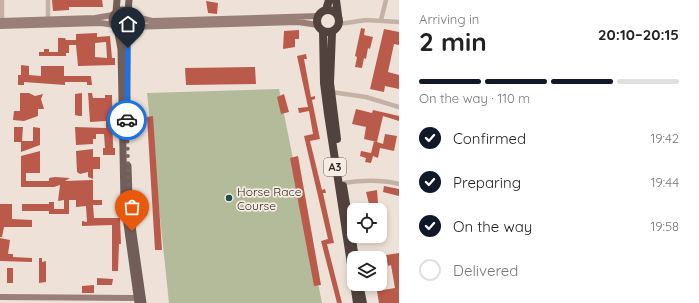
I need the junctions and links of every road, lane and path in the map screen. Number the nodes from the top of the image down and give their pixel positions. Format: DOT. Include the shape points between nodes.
graph roads {
  1 [pos="2,0"];
  2 [pos="48,0"];
  3 [pos="117,0"];
  4 [pos="129,0"];
  5 [pos="329,0"];
  6 [pos="336,0"];
  7 [pos="386,0"];
  8 [pos="326,10"];
  9 [pos="115,13"];
  10 [pos="130,14"];
  11 [pos="338,15"];
  12 [pos="48,20"];
  13 [pos="381,20"];
  14 [pos="399,22"];
  15 [pos="1,23"];
  16 [pos="320,24"];
  17 [pos="339,24"];
  18 [pos="115,27"];
  19 [pos="128,28"];
  20 [pos="332,32"];
  21 [pos="125,91"];
  22 [pos="331,92"];
  23 [pos="399,107"];
  24 [pos="343,183"];
  25 [pos="399,184"];
  26 [pos="354,251"];
  27 [pos="360,291"];
  28 [pos="0,297"];
  29 [pos="9,300"];
  30 [pos="138,300"];
  31 [pos="70,301"];
  32 [pos="144,303"];
  33 [pos="356,303"];
  34 [pos="363,303"];
  1 -- 15 [label="street"];
  2 -- 12 [label="street"];
  3 -- 9 [label="main road"];
  4 -- 10 [label="main road"];
  5 -- 8 [label="highway"];
  6 -- 11 [label="highway"];
  7 -- 13 [label="street"];
  8 -- 11 [label="highway"];
  8 -- 16 [label="highway"];
  9 -- 10 [label="main road" via="122,10"];
  9 -- 12 [label="main road" via="95,18"];
  9 -- 18 [label="main road" via="112,18"];
  10 -- 16 [label="main road" via="147,21"];
  10 -- 19 [label="main road" via="131,24"];
  11 -- 17 [label="highway"];
  12 -- 15 [label="main road"];
  13 -- 14 [label="street"];
  13 -- 17 [label="street"];
  15 -- 18 [label="main road" via="101,23"];
  16 -- 19 [label="main road" via="298,22"];
  16 -- 20 [label="highway"];
  16 -- 33 [label="highway, A3" via="324,83"];
  17 -- 20 [label="highway"];
  18 -- 19 [label="main road"];
  18 -- 21 [label="main road" via="121,49"];
  19 -- 21 [label="main road"];
  20 -- 22 [label="highway, A3"];
  21 -- 30 [label="main road" via="124,202"];
  21 -- 32 [label="main road" via="129,203"];
  22 -- 23 [label="street" via="366,97"];
  22 -- 24 [label="highway, A3"];
  24 -- 25 [label="street" via="360,180"];
  24 -- 26 [label="highway, A3"];
  27 -- 34 [label="highway"];
  28 -- 29 [label="main road"];
  29 -- 31 [label="main road"];
  30 -- 31 [label="main road"];
}
